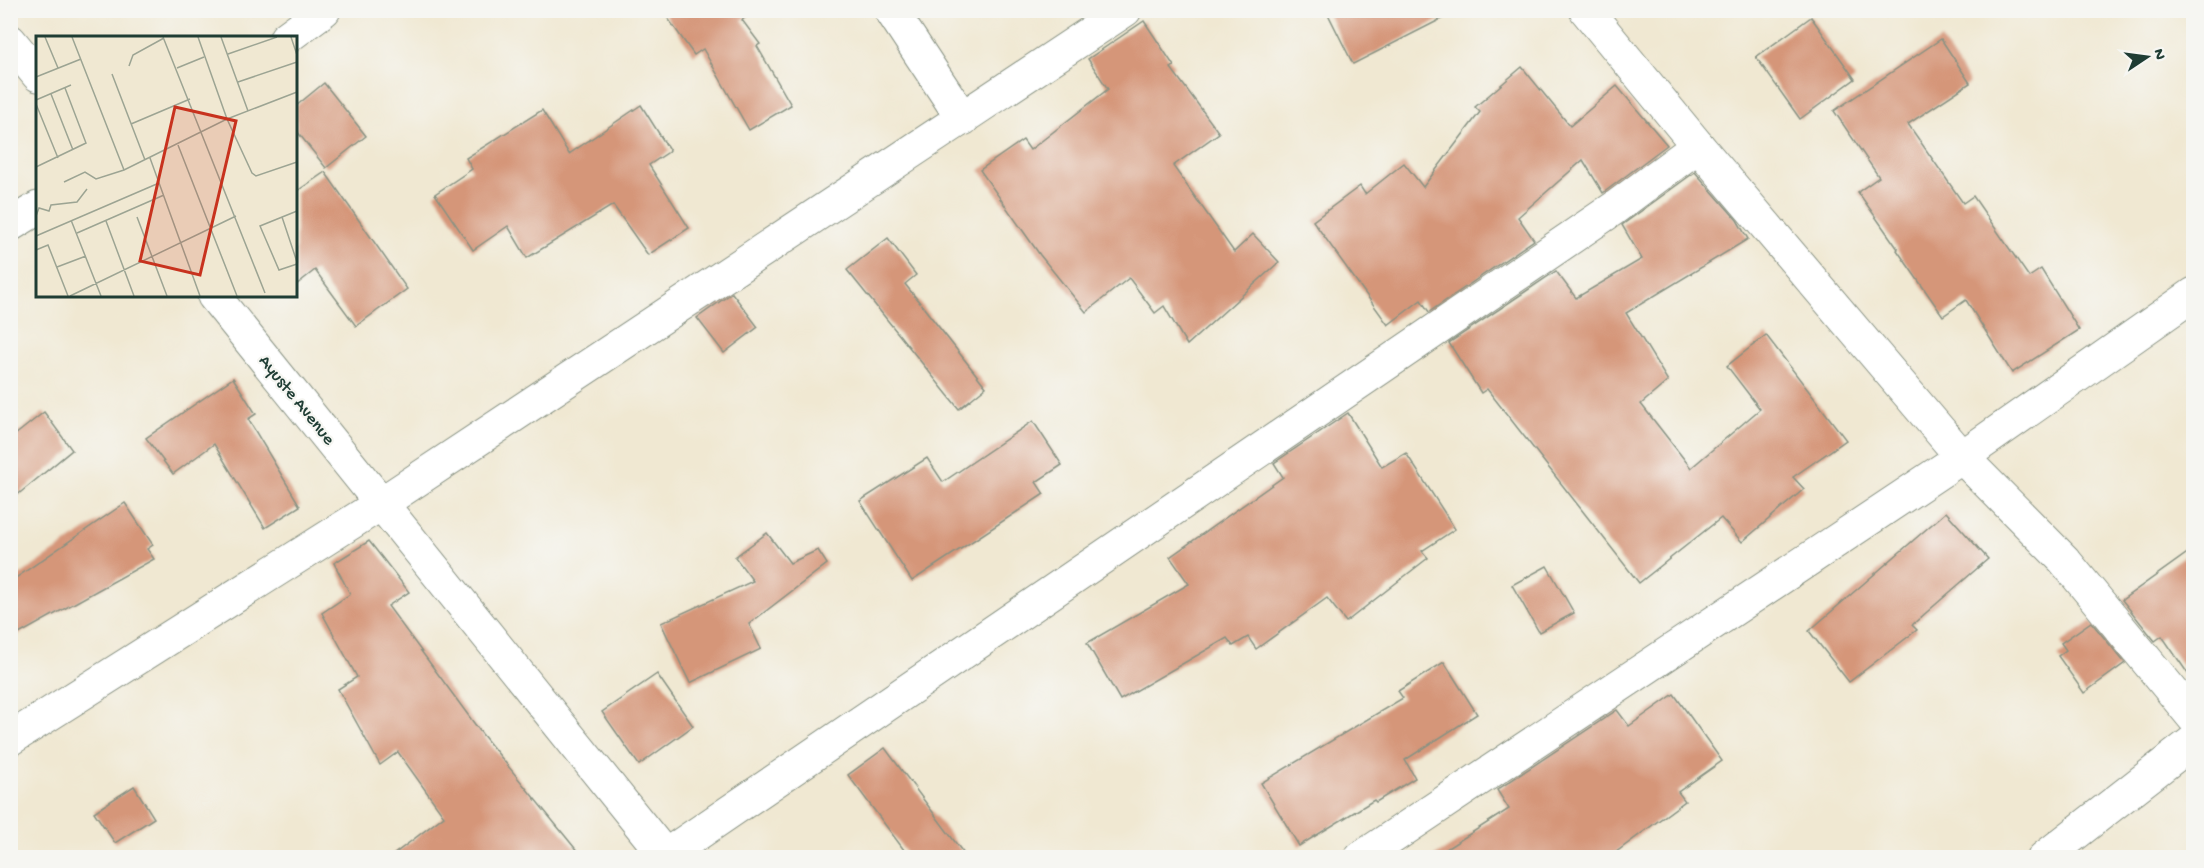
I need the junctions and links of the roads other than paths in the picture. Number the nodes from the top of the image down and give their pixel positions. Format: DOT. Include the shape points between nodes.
graph roads {
  1 [pos="324,10"];
  2 [pos="891,10"];
  3 [pos="1586,10"];
  4 [pos="1120,12"];
  5 [pos="289,36"];
  6 [pos="10,41"];
  7 [pos="36,73"];
  8 [pos="963,119"];
  9 [pos="1698,146"];
  10 [pos="36,209"];
  11 [pos="10,225"];
  12 [pos="2193,294"];
  13 [pos="215,297"];
  14 [pos="1962,457"];
  15 [pos="382,503"];
  16 [pos="2193,718"];
  17 [pos="10,739"];
  18 [pos="2193,741"];
  19 [pos="665,857"];
  20 [pos="1361,858"];
  21 [pos="2044,858"];
  1 -- 5 [label="street"];
  2 -- 8 [label="street"];
  3 -- 9 [label="street"];
  4 -- 8 [label="street"];
  6 -- 7 [label="street"];
  8 -- 15 [label="street"];
  9 -- 14 [label="street"];
  9 -- 19 [label="street" via="1604,216"];
  10 -- 11 [label="street"];
  12 -- 14 [label="street"];
  13 -- 15 [label="street, Ayuste Avenue"];
  14 -- 16 [label="street" via="2064,560"];
  14 -- 20 [label="street"];
  15 -- 17 [label="street"];
  15 -- 19 [label="street, Ayuste Avenue"];
  18 -- 21 [label="street"];
}
